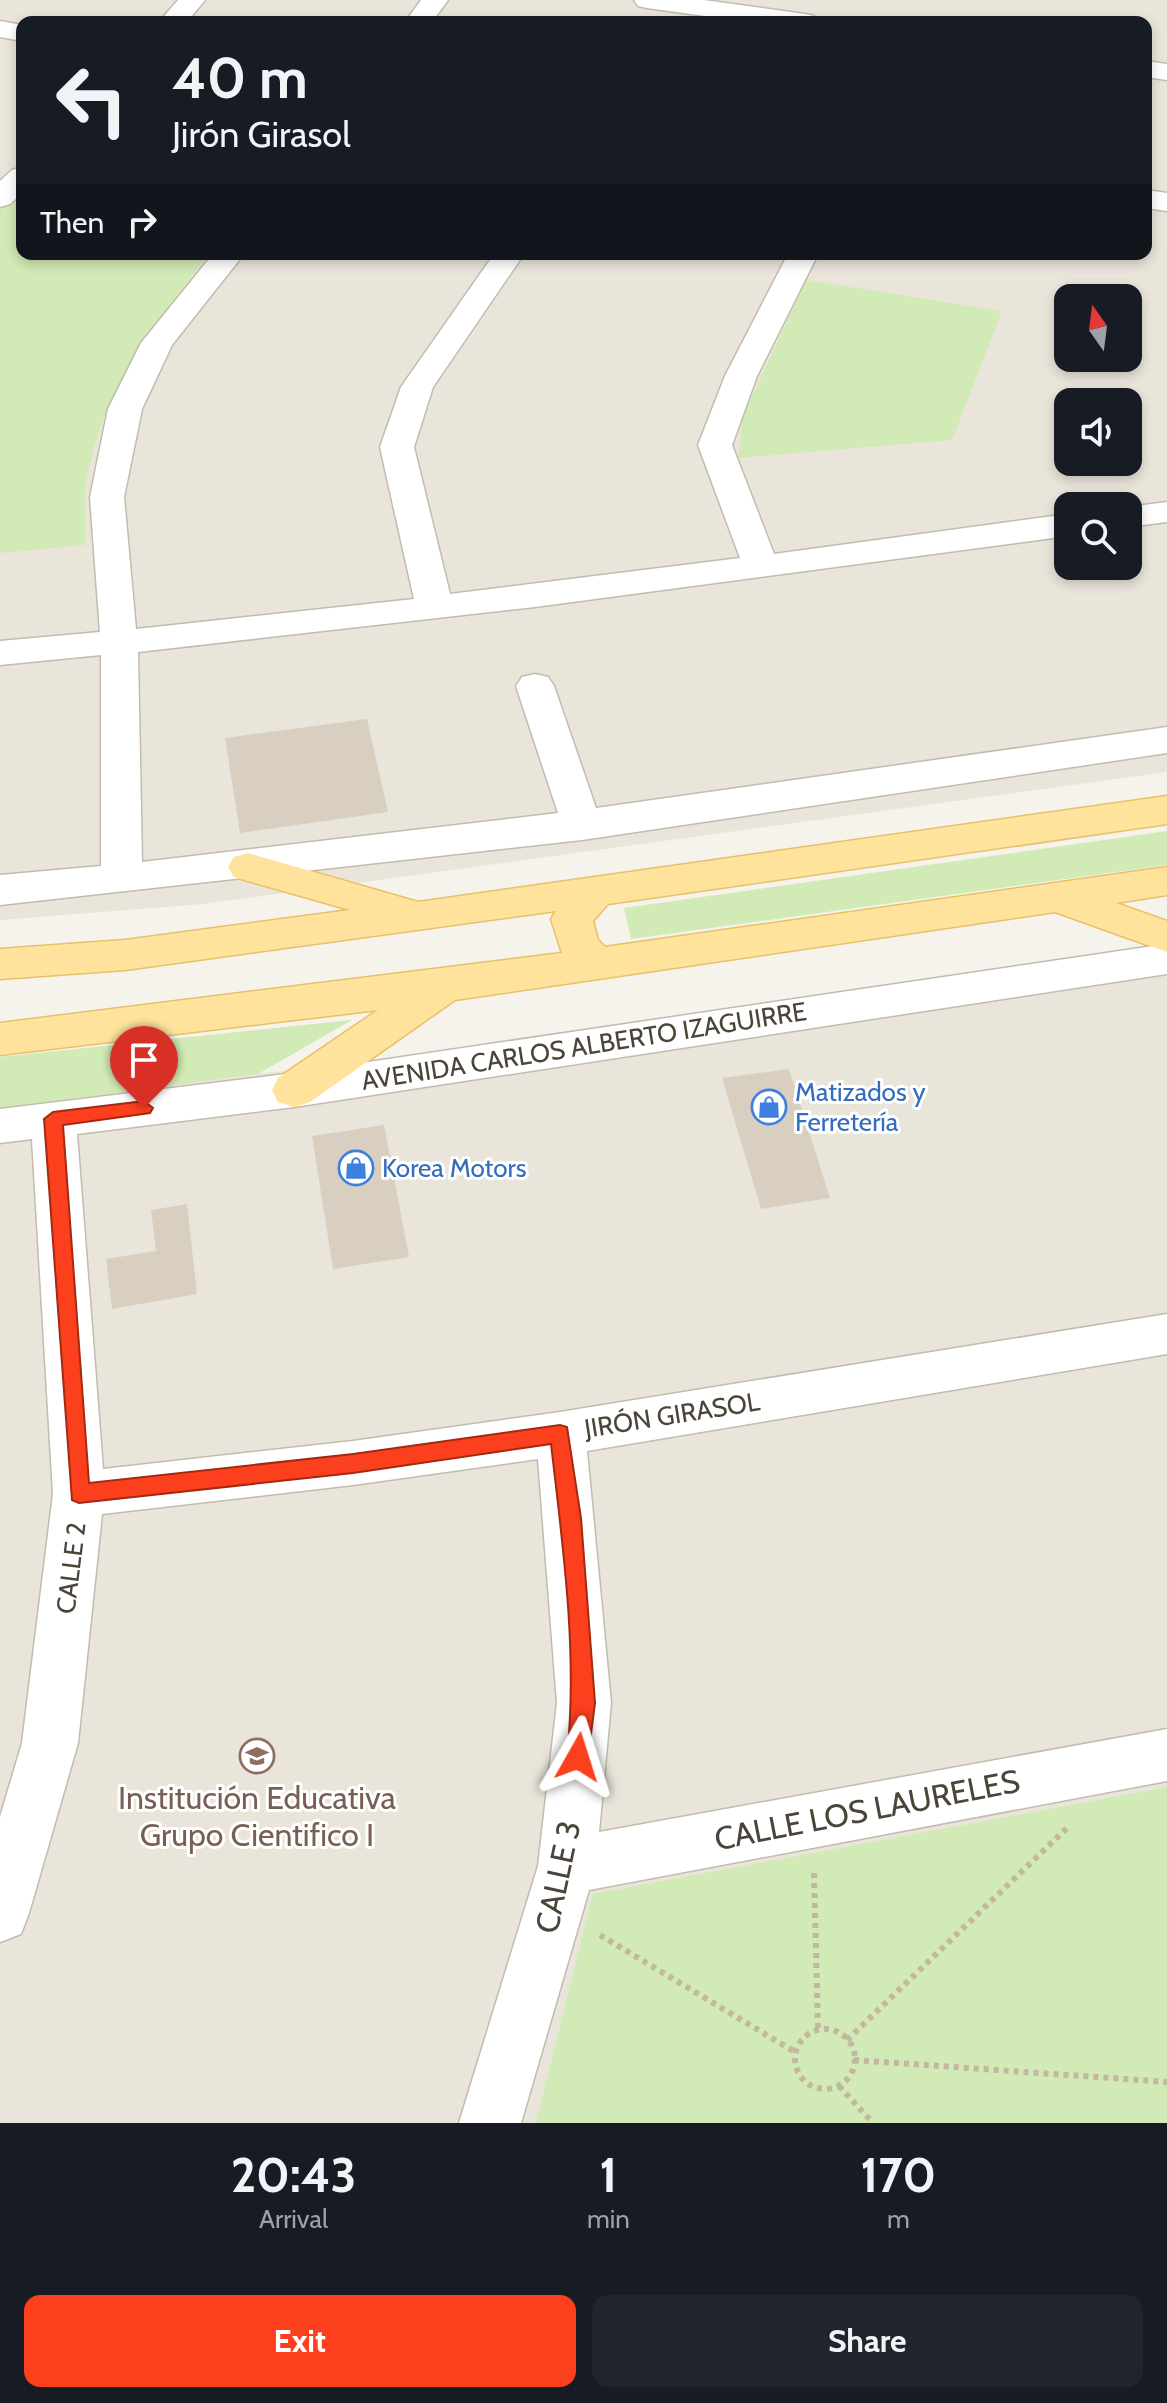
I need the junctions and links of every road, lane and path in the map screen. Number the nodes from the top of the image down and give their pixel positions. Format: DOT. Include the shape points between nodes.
graph roads {
  1 [pos="192,0"];
  2 [pos="435,0"];
  3 [pos="647,0"];
  4 [pos="676,2"];
  5 [pos="177,16"];
  6 [pos="423,16"];
  7 [pos="766,16"];
  8 [pos="16,182"];
  9 [pos="0,198"];
  10 [pos="224,260"];
  11 [pos="505,260"];
  12 [pos="800,260"];
  13 [pos="1167,512"];
  14 [pos="1142,515"];
  15 [pos="1054,527"];
  16 [pos="761,567"];
  17 [pos="434,605"];
  18 [pos="119,642"];
  19 [pos="0,653"];
  20 [pos="535,686"];
  21 [pos="1167,740"];
  22 [pos="1167,781"];
  23 [pos="1167,810"];
  24 [pos="1121,817"];
  25 [pos="582,826"];
  26 [pos="248,867"];
  27 [pos="122,879"];
  28 [pos="1167,881"];
  29 [pos="0,890"];
  30 [pos="594,893"];
  31 [pos="1056,897"];
  32 [pos="421,916"];
  33 [pos="1167,937"];
  34 [pos="1167,959"];
  35 [pos="0,964"];
  36 [pos="596,964"];
  37 [pos="445,986"];
  38 [pos="0,1039"];
  39 [pos="294,1090"];
  40 [pos="53,1119"];
  41 [pos="0,1126"];
  42 [pos="1167,1334"];
  43 [pos="560,1434"];
  44 [pos="79,1494"];
  45 [pos="1167,1755"];
  46 [pos="813,1821"];
  47 [pos="1070,1825"];
  48 [pos="560,1887"];
  49 [pos="0,1913"];
  50 [pos="818,2028"];
  51 [pos="847,2040"];
  52 [pos="795,2052"];
  53 [pos="854,2060"];
  54 [pos="1167,2082"];
  55 [pos="839,2086"];
  56 [pos="490,2123"];
  57 [pos="873,2123"];
  1 -- 5 [label="street"];
  2 -- 6 [label="street"];
  3 -- 4 [label="street"];
  4 -- 7 [label="street"];
  8 -- 9 [label="street"];
  10 -- 18 [label="street" via="157,343 125,409 107,497"];
  11 -- 17 [label="street" via="417,387 397,447"];
  12 -- 16 [label="street" via="741,376 715,445"];
  13 -- 14 [label="street"];
  15 -- 16 [label="street"];
  16 -- 17 [label="street"];
  17 -- 18 [label="street"];
  18 -- 19 [label="street"];
  18 -- 27 [label="street"];
  20 -- 25 [label="street"];
  21 -- 25 [label="street"];
  22 -- 24 [label="main road"];
  23 -- 24 [label="main road"];
  24 -- 30 [label="main road"];
  25 -- 26 [label="street"];
  26 -- 27 [label="street"];
  26 -- 32 [label="main road"];
  27 -- 29 [label="street"];
  28 -- 31 [label="main road"];
  30 -- 32 [label="main road"];
  30 -- 36 [label="main road" via="572,919 579,946"];
  31 -- 33 [label="main road"];
  31 -- 36 [label="main road"];
  32 -- 35 [label="main road" via="125,955"];
  34 -- 39 [label="street, AVENIDA CARLOS ALBERTO IZAGUIRRE"];
  36 -- 37 [label="main road"];
  37 -- 38 [label="main road"];
  37 -- 39 [label="main road"];
  39 -- 40 [label="street, AVENIDA CARLOS ALBERTO IZAGUIRRE"];
  40 -- 41 [label="street, AVENIDA CARLOS ALBERTO IZAGUIRRE"];
  40 -- 44 [label="street, CALLE 2"];
  42 -- 43 [label="street, JIRÓN GIRASOL"];
  43 -- 44 [label="street, JIRÓN GIRASOL"];
  43 -- 48 [label="street, CALLE 3" via="584,1703"];
  44 -- 49 [label="street, CALLE 2" via="50,1743"];
  45 -- 46 [label="street, CALLE LOS LAURELES"];
  46 -- 48 [label="street, CALLE LOS LAURELES"];
  46 -- 50 [label="path"];
  47 -- 51 [label="path"];
  48 -- 52 [label="path"];
  48 -- 56 [label="street, CALLE 3"];
  50 -- 51 [label="path" via="834,2030"];
  50 -- 52 [label="path" via="803,2037"];
  51 -- 53 [label="path"];
  52 -- 55 [label="path" via="798,2071 812,2086"];
  53 -- 54 [label="path"];
  53 -- 55 [label="path" via="850,2076"];
  55 -- 57 [label="path"];
}
